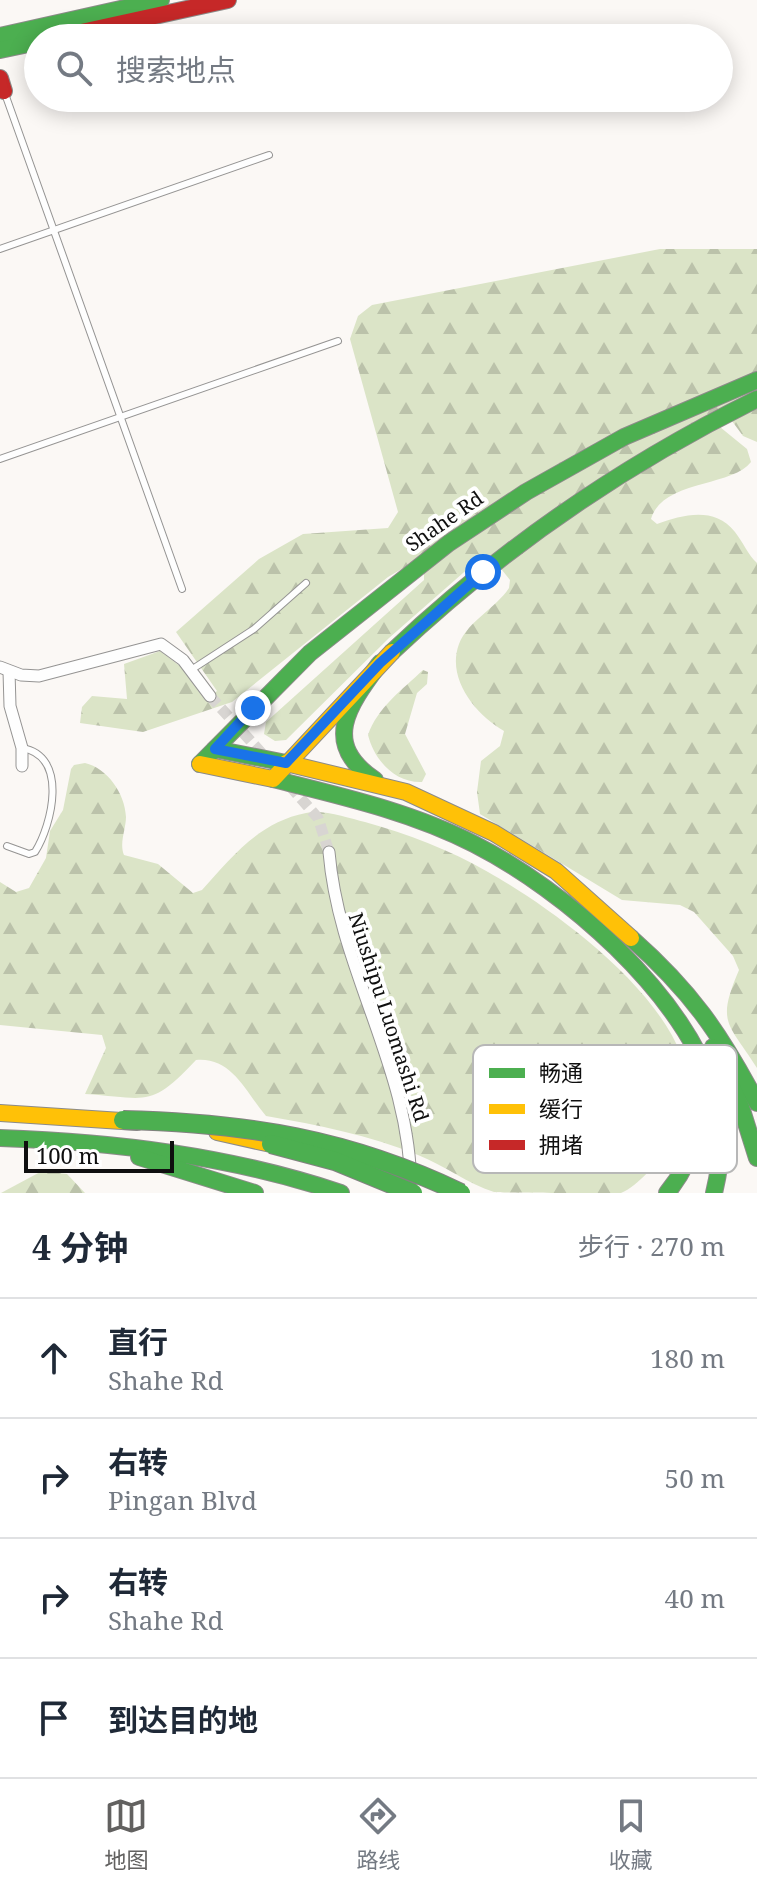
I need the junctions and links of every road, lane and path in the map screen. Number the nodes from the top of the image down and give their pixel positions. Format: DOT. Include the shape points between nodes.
graph roads {
  1 [pos="161,0"];
  2 [pos="228,0"];
  3 [pos="54,24"];
  4 [pos="118,24"];
  5 [pos="24,31"];
  6 [pos="0,36"];
  7 [pos="24,45"];
  8 [pos="0,50"];
  9 [pos="2,84"];
  10 [pos="269,155"];
  11 [pos="54,229"];
  12 [pos="0,249"];
  13 [pos="338,341"];
  14 [pos="757,380"];
  15 [pos="757,399"];
  16 [pos="121,416"];
  17 [pos="0,459"];
  18 [pos="306,583"];
  19 [pos="182,589"];
  20 [pos="380,663"];
  21 [pos="5,669"];
  22 [pos="191,670"];
  23 [pos="210,696"];
  24 [pos="22,748"];
  25 [pos="215,749"];
  26 [pos="286,763"];
  27 [pos="22,766"];
  28 [pos="273,779"];
  29 [pos="400,790"];
  30 [pos="7,846"];
  31 [pos="329,852"];
  32 [pos="663,970"];
  33 [pos="657,998"];
  34 [pos="684,1045"];
  35 [pos="693,1045"];
  36 [pos="711,1045"];
  37 [pos="725,1045"];
  38 [pos="737,1063"];
  39 [pos="737,1098"];
  40 [pos="757,1103"];
  41 [pos="0,1113"];
  42 [pos="123,1120"];
  43 [pos="0,1138"];
  44 [pos="86,1141"];
  45 [pos="757,1158"];
  46 [pos="680,1173"];
  47 [pos="717,1173"];
  48 [pos="255,1193"];
  49 [pos="341,1193"];
  50 [pos="412,1193"];
  51 [pos="461,1193"];
  52 [pos="667,1193"];
  53 [pos="714,1193"];
  1 -- 3 [label="main road"];
  2 -- 4 [label="main road"];
  5 -- 6 [label="main road"];
  7 -- 8 [label="main road"];
  9 -- 11 [label="lane"];
  10 -- 11 [label="lane"];
  11 -- 12 [label="lane"];
  11 -- 16 [label="lane"];
  13 -- 16 [label="lane"];
  14 -- 25 [label="main road, Shahe Rd" via="624,437 459,536 320,644"];
  15 -- 20 [label="main road" via="674,442 572,506 483,572"];
  16 -- 17 [label="lane"];
  16 -- 19 [label="lane"];
  18 -- 22 [label="lane" via="254,629"];
  20 -- 26 [label="main road"];
  20 -- 29 [label="main road" via="360,705 355,733 374,769"];
  21 -- 22 [label="street" via="39,676 161,644"];
  21 -- 24 [label="street"];
  22 -- 23 [label="street"];
  24 -- 27 [label="street"];
  24 -- 30 [label="lane" via="48,766 51,815 35,852"];
  25 -- 26 [label="main road"];
  25 -- 28 [label="main road, Shahe Rd" via="200,764"];
  26 -- 28 [label="main road"];
  26 -- 29 [label="main road"];
  28 -- 33 [label="main road" via="392,810 500,859 590,924"];
  29 -- 32 [label="main road" via="494,833 556,871"];
  31 -- 50 [label="street, Niushipu Luomashi Rd" via="330,884 341,927 404,1112"];
  32 -- 36 [label="main road"];
  32 -- 37 [label="main road" via="703,1010"];
  33 -- 34 [label="main road"];
  33 -- 35 [label="main road"];
  38 -- 40 [label="main road"];
  39 -- 45 [label="main road"];
  41 -- 42 [label="main road"];
  42 -- 50 [label="main road, bridge" via="271,1144 335,1161"];
  42 -- 51 [label="main road, bridge" via="204,1121 340,1142 420,1171"];
  43 -- 44 [label="main road"];
  44 -- 48 [label="main road"];
  44 -- 49 [label="main road" via="171,1151"];
  46 -- 52 [label="main road"];
  47 -- 53 [label="main road"];
}
